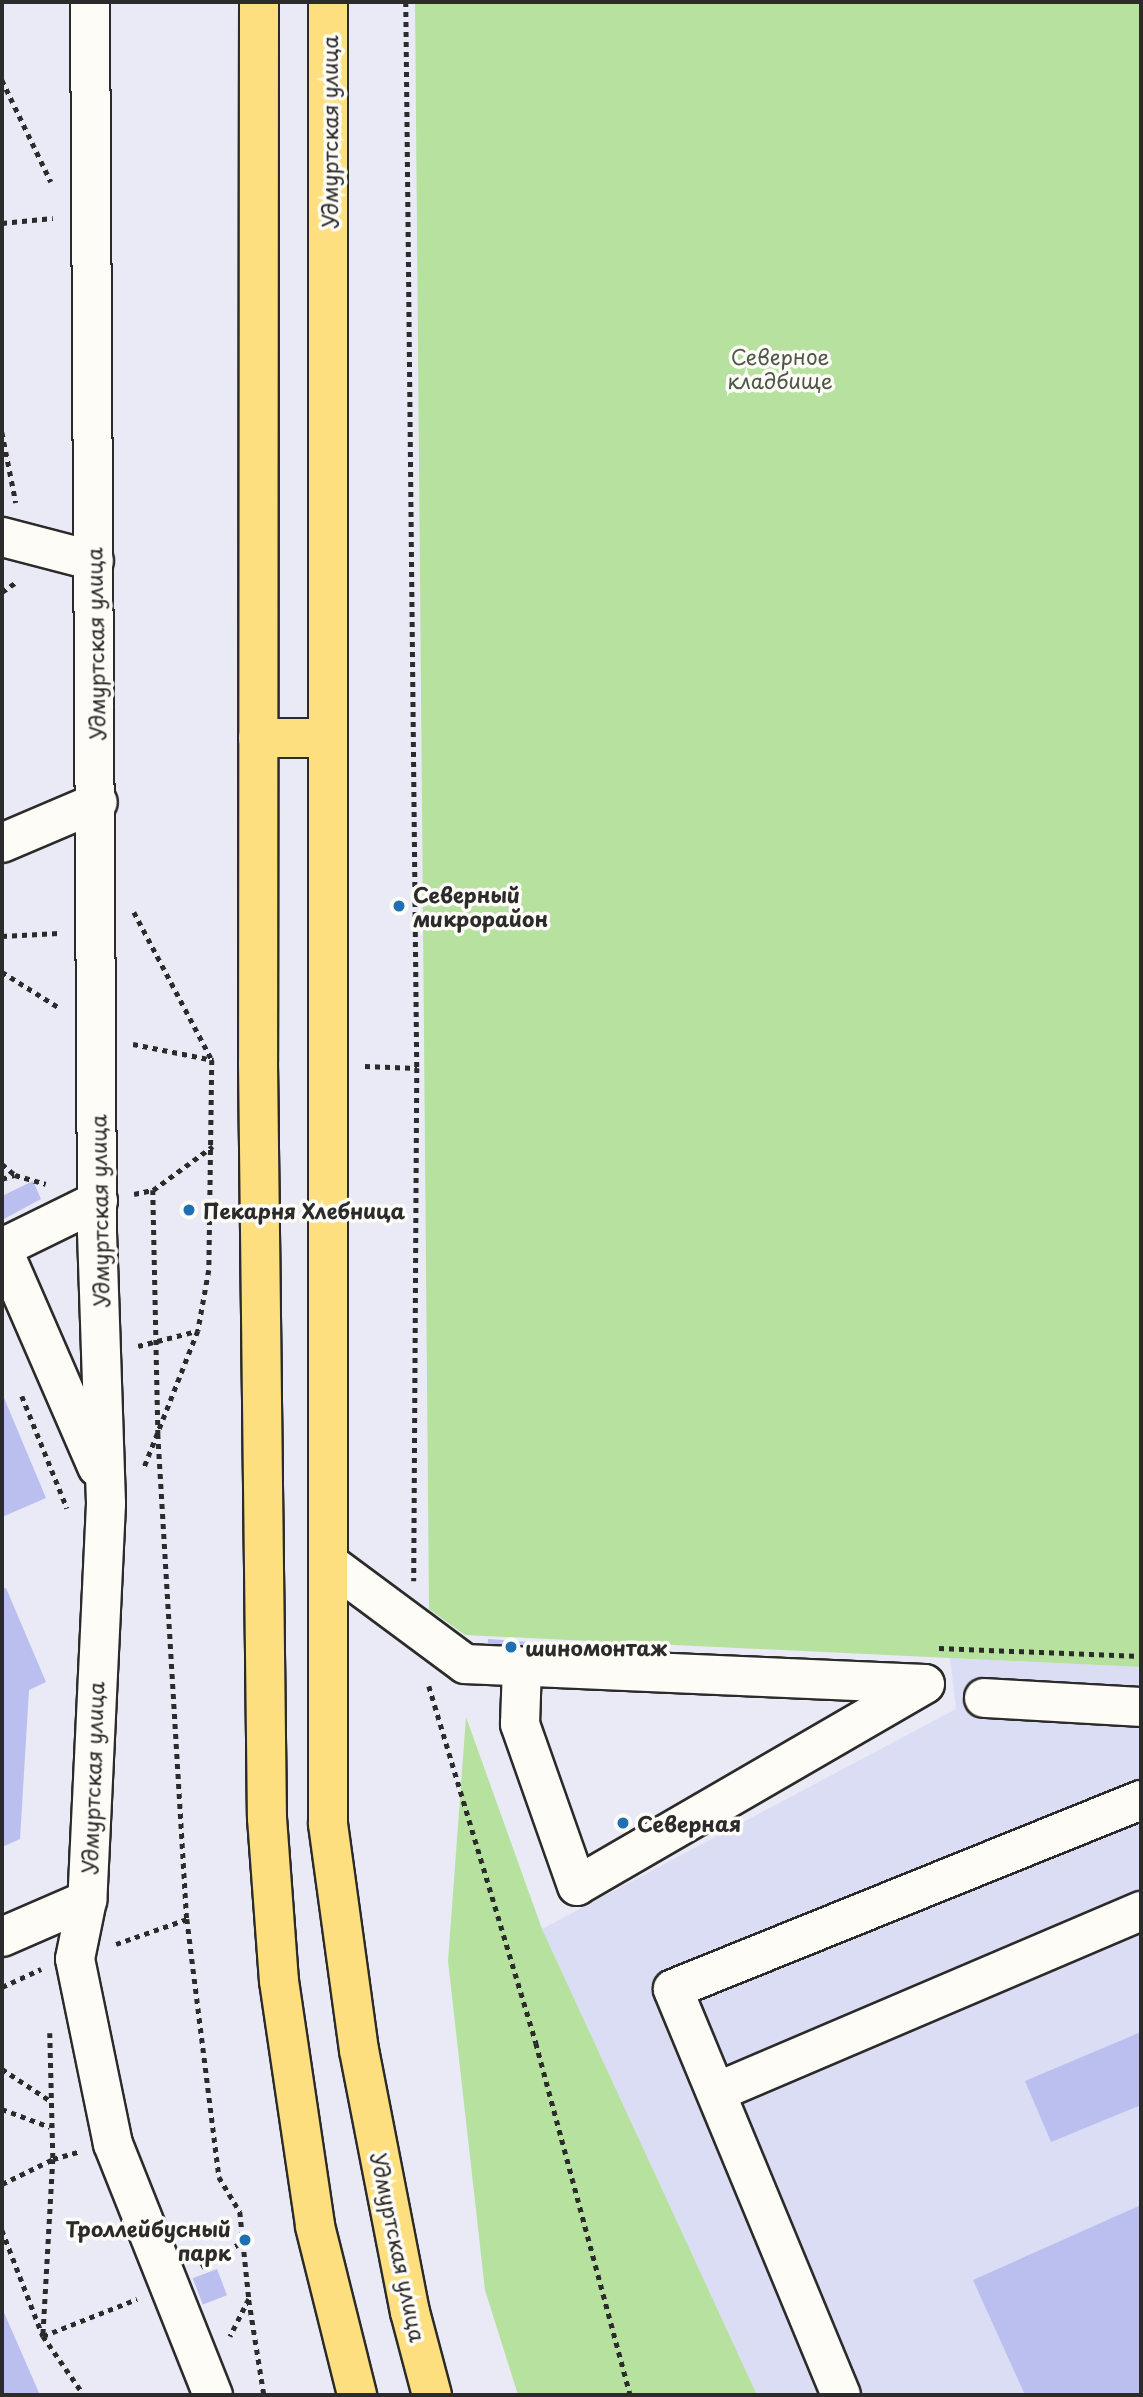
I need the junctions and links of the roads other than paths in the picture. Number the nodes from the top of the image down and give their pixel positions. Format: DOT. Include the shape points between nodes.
graph roads {
  1 [pos="90,2"];
  2 [pos="259,2"];
  3 [pos="328,2"];
  4 [pos="2,537"];
  5 [pos="94,561"];
  6 [pos="258,737"];
  7 [pos="327,738"];
  8 [pos="98,802"];
  9 [pos="2,843"];
  10 [pos="97,1201"];
  11 [pos="2,1248"];
  12 [pos="105,1495"];
  13 [pos="328,1563"];
  14 [pos="522,1667"];
  15 [pos="984,1698"];
  16 [pos="1141,1707"];
  17 [pos="1141,1800"];
  18 [pos="88,1900"];
  19 [pos="1141,1911"];
  20 [pos="2,1937"];
  21 [pos="719,2091"];
  22 [pos="211,2386"];
  23 [pos="358,2395"];
  24 [pos="432,2395"];
  25 [pos="841,2395"];
  1 -- 5 [label="street, Удмуртская улица"];
  2 -- 6 [label="main road"];
  3 -- 7 [label="main road, Удмуртская улица"];
  4 -- 5 [label="street"];
  5 -- 8 [label="street, Удмуртская улица"];
  6 -- 7 [label="main road"];
  6 -- 23 [label="main road" via="267,1818 279,1981 314,2226"];
  7 -- 13 [label="main road, Удмуртская улица"];
  8 -- 9 [label="street"];
  8 -- 10 [label="street, Удмуртская улица"];
  10 -- 11 [label="street"];
  10 -- 12 [label="street, Удмуртская улица"];
  11 -- 12 [label="street"];
  12 -- 18 [label="street, Удмуртская улица"];
  13 -- 14 [label="street" via="466,1664"];
  13 -- 24 [label="main road, Удмуртская улица" via="328,1824 359,2050 410,2312"];
  14 -- 14 [label="street" via="520,1724 577,1886 925,1684"];
  15 -- 16 [label="street"];
  17 -- 21 [label="street" via="673,1989"];
  18 -- 20 [label="street"];
  18 -- 22 [label="street, Удмуртская улица" via="75,1959 113,2144"];
  19 -- 21 [label="street"];
  21 -- 25 [label="street"];
}
